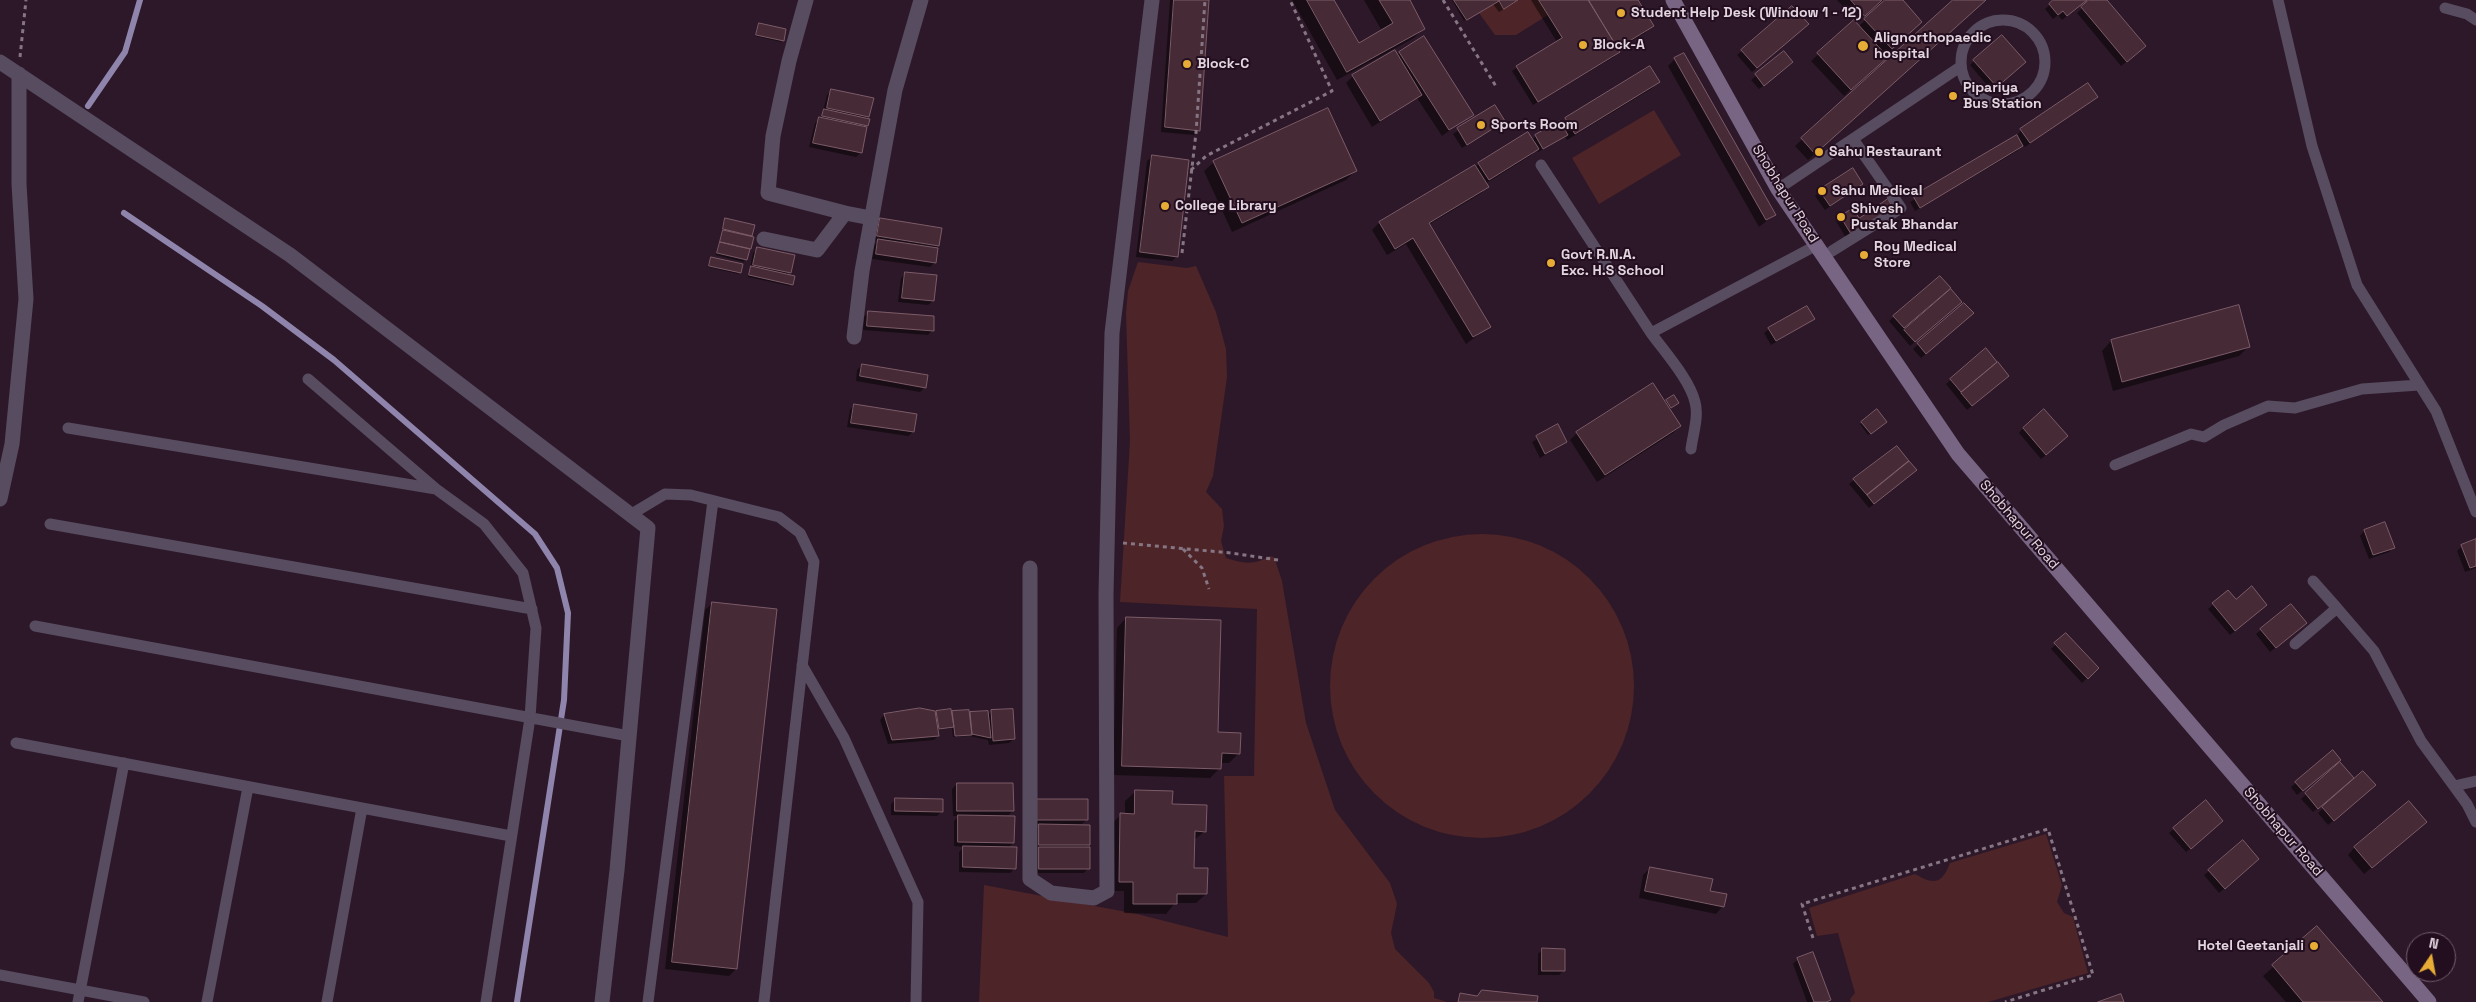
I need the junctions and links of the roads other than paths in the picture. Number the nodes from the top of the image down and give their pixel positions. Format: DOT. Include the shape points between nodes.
graph roads {
  1 [pos="806,0"];
  2 [pos="921,0"];
  3 [pos="1152,0"];
  4 [pos="1673,0"];
  5 [pos="1683,0"];
  6 [pos="2278,0"];
  7 [pos="2446,8"];
  8 [pos="2476,20"];
  9 [pos="0,62"];
  10 [pos="1960,67"];
  11 [pos="19,74"];
  12 [pos="1853,138"];
  13 [pos="1541,165"];
  14 [pos="1783,186"];
  15 [pos="845,212"];
  16 [pos="871,218"];
  17 [pos="764,239"];
  18 [pos="1817,245"];
  19 [pos="1832,251"];
  20 [pos="1651,332"];
  21 [pos="854,337"];
  22 [pos="308,379"];
  23 [pos="2419,385"];
  24 [pos="68,428"];
  25 [pos="1691,449"];
  26 [pos="2115,465"];
  27 [pos="436,488"];
  28 [pos="0,499"];
  29 [pos="713,501"];
  30 [pos="2476,512"];
  31 [pos="630,515"];
  32 [pos="50,524"];
  33 [pos="1030,568"];
  34 [pos="2313,581"];
  35 [pos="2337,608"];
  36 [pos="532,609"];
  37 [pos="35,626"];
  38 [pos="2294,644"];
  39 [pos="802,665"];
  40 [pos="530,718"];
  41 [pos="629,736"];
  42 [pos="16,743"];
  43 [pos="124,763"];
  44 [pos="2476,781"];
  45 [pos="248,786"];
  46 [pos="2454,786"];
  47 [pos="362,808"];
  48 [pos="2476,822"];
  49 [pos="511,836"];
  50 [pos="0,975"];
  51 [pos="80,990"];
  52 [pos="78,1002"];
  53 [pos="144,1002"];
  54 [pos="207,1002"];
  55 [pos="327,1002"];
  56 [pos="486,1002"];
  57 [pos="602,1002"];
  58 [pos="648,1002"];
  59 [pos="764,1002"];
  60 [pos="916,1002"];
  61 [pos="2429,1002"];
  62 [pos="2439,1002"];
  1 -- 15 [label="street" via="773,136 768,193"];
  2 -- 16 [label="street" via="895,90"];
  3 -- 33 [label="street" via="1112,333 1107,541 1108,891 1094,898 1051,893 1030,879"];
  4 -- 14 [label="main road, Shobhapur Road"];
  5 -- 14 [label="main road, Shobhapur Road"];
  6 -- 23 [label="lane" via="2312,146 2357,285"];
  7 -- 8 [label="lane"];
  9 -- 11 [label="street"];
  10 -- 10 [label="lane" via="1961,52 1967,38 1990,21 2019,23 2031,30 2045,54 2045,68 2037,86 2023,100 2010,104 1996,104 1972,92"];
  10 -- 12 [label="lane"];
  11 -- 28 [label="street" via="19,184 26,299 12,444"];
  11 -- 31 [label="street" via="290,255"];
  12 -- 14 [label="lane"];
  12 -- 19 [label="lane" via="1901,208"];
  13 -- 20 [label="lane"];
  14 -- 18 [label="main road, Shobhapur Road"];
  14 -- 19 [label="main road, Shobhapur Road"];
  15 -- 16 [label="street"];
  15 -- 17 [label="street" via="817,250"];
  16 -- 21 [label="street"];
  18 -- 20 [label="lane"];
  18 -- 61 [label="main road, Shobhapur Road" via="1958,454"];
  19 -- 62 [label="main road, Shobhapur Road" via="1966,450"];
  20 -- 25 [label="lane" via="1695,402"];
  22 -- 27 [label="lane"];
  23 -- 26 [label="lane" via="2362,389 2295,408 2268,406 2204,437 2191,434"];
  23 -- 30 [label="lane" via="2436,411"];
  24 -- 27 [label="lane"];
  27 -- 36 [label="lane" via="484,524 518,566 523,573"];
  29 -- 31 [label="lane" via="691,495 665,494"];
  29 -- 39 [label="lane" via="780,517 800,533 814,562"];
  29 -- 58 [label="lane"];
  31 -- 41 [label="street" via="648,528"];
  32 -- 36 [label="lane"];
  34 -- 35 [label="lane"];
  35 -- 38 [label="lane"];
  35 -- 46 [label="lane" via="2374,651 2421,741"];
  36 -- 40 [label="lane" via="536,628"];
  37 -- 40 [label="lane"];
  39 -- 59 [label="lane"];
  39 -- 60 [label="lane" via="844,738 918,902"];
  40 -- 41 [label="lane"];
  40 -- 49 [label="lane"];
  41 -- 57 [label="street"];
  42 -- 43 [label="lane"];
  43 -- 45 [label="lane"];
  43 -- 51 [label="lane"];
  44 -- 46 [label="lane"];
  45 -- 47 [label="lane"];
  45 -- 54 [label="lane"];
  46 -- 48 [label="lane"];
  47 -- 49 [label="lane"];
  47 -- 55 [label="lane"];
  49 -- 56 [label="lane"];
  50 -- 51 [label="lane"];
  51 -- 52 [label="lane"];
  51 -- 53 [label="lane"];
}
